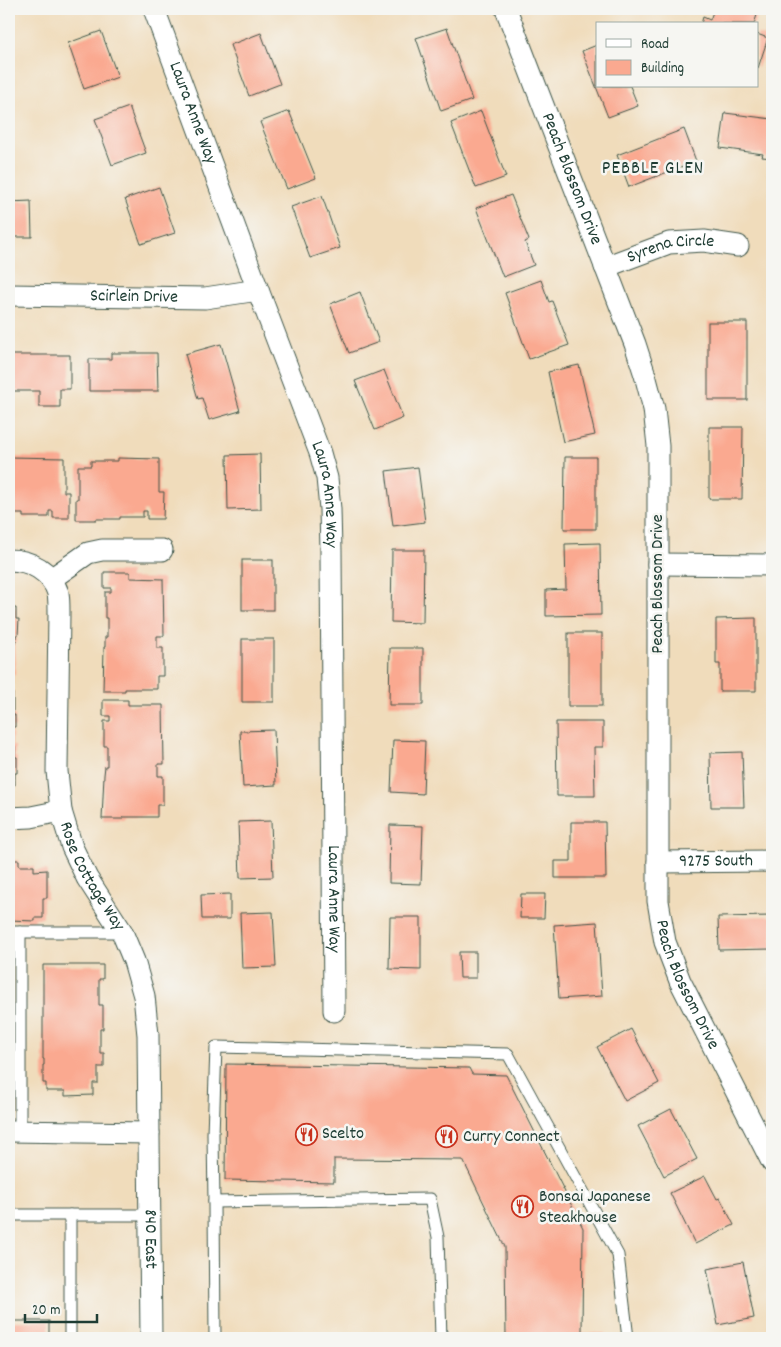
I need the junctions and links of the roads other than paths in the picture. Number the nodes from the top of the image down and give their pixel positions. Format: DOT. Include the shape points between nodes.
graph roads {
  1 [pos="154,9"];
  2 [pos="506,9"];
  3 [pos="738,246"];
  4 [pos="605,267"];
  5 [pos="258,290"];
  6 [pos="9,295"];
  7 [pos="162,550"];
  8 [pos="9,560"];
  9 [pos="658,564"];
  10 [pos="772,565"];
  11 [pos="51,579"];
  12 [pos="60,812"];
  13 [pos="9,818"];
  14 [pos="772,861"];
  15 [pos="658,862"];
  16 [pos="14,932"];
  17 [pos="122,932"];
  18 [pos="334,1010"];
  19 [pos="14,1131"];
  20 [pos="149,1133"];
  21 [pos="772,1162"];
  22 [pos="148,1169"];
  23 [pos="214,1202"];
  24 [pos="9,1215"];
  25 [pos="70,1215"];
  26 [pos="150,1215"];
  27 [pos="70,1338"];
  28 [pos="151,1338"];
  29 [pos="215,1338"];
  30 [pos="441,1338"];
  31 [pos="628,1338"];
  1 -- 5 [label="street, Laura Anne Way"];
  2 -- 4 [label="street, Peach Blossom Drive"];
  3 -- 4 [label="street, Syrena Circle" via="704,241 669,243"];
  4 -- 9 [label="street, Peach Blossom Drive" via="635,344 654,409 658,446"];
  5 -- 6 [label="street, Scirlein Drive" via="205,298"];
  5 -- 18 [label="street, Laura Anne Way" via="327,478 332,561"];
  7 -- 11 [label="street" via="88,553"];
  8 -- 11 [label="street" via="28,563"];
  9 -- 10 [label="street"];
  9 -- 15 [label="street, Peach Blossom Drive"];
  11 -- 12 [label="street, Rose Cottage Way" via="58,594 59,612"];
  12 -- 13 [label="street"];
  12 -- 17 [label="street, Rose Cottage Way" via="87,878"];
  14 -- 15 [label="street, 9275 South"];
  15 -- 21 [label="street, Peach Blossom Drive" via="658,901 671,958"];
  16 -- 17 [label="lane"];
  16 -- 19 [label="lane"];
  17 -- 20 [label="street, Rose Cottage Way" via="144,996 148,1035"];
  19 -- 20 [label="street"];
  20 -- 22 [label="street, Rose Cottage Way"];
  22 -- 26 [label="street, 840 East"];
  23 -- 29 [label="lane"];
  23 -- 30 [label="lane" via="430,1199 438,1237"];
  23 -- 31 [label="lane" via="216,1047 508,1054 618,1255"];
  24 -- 25 [label="lane"];
  25 -- 26 [label="lane"];
  25 -- 27 [label="lane"];
  26 -- 28 [label="street, 840 East"];
}
